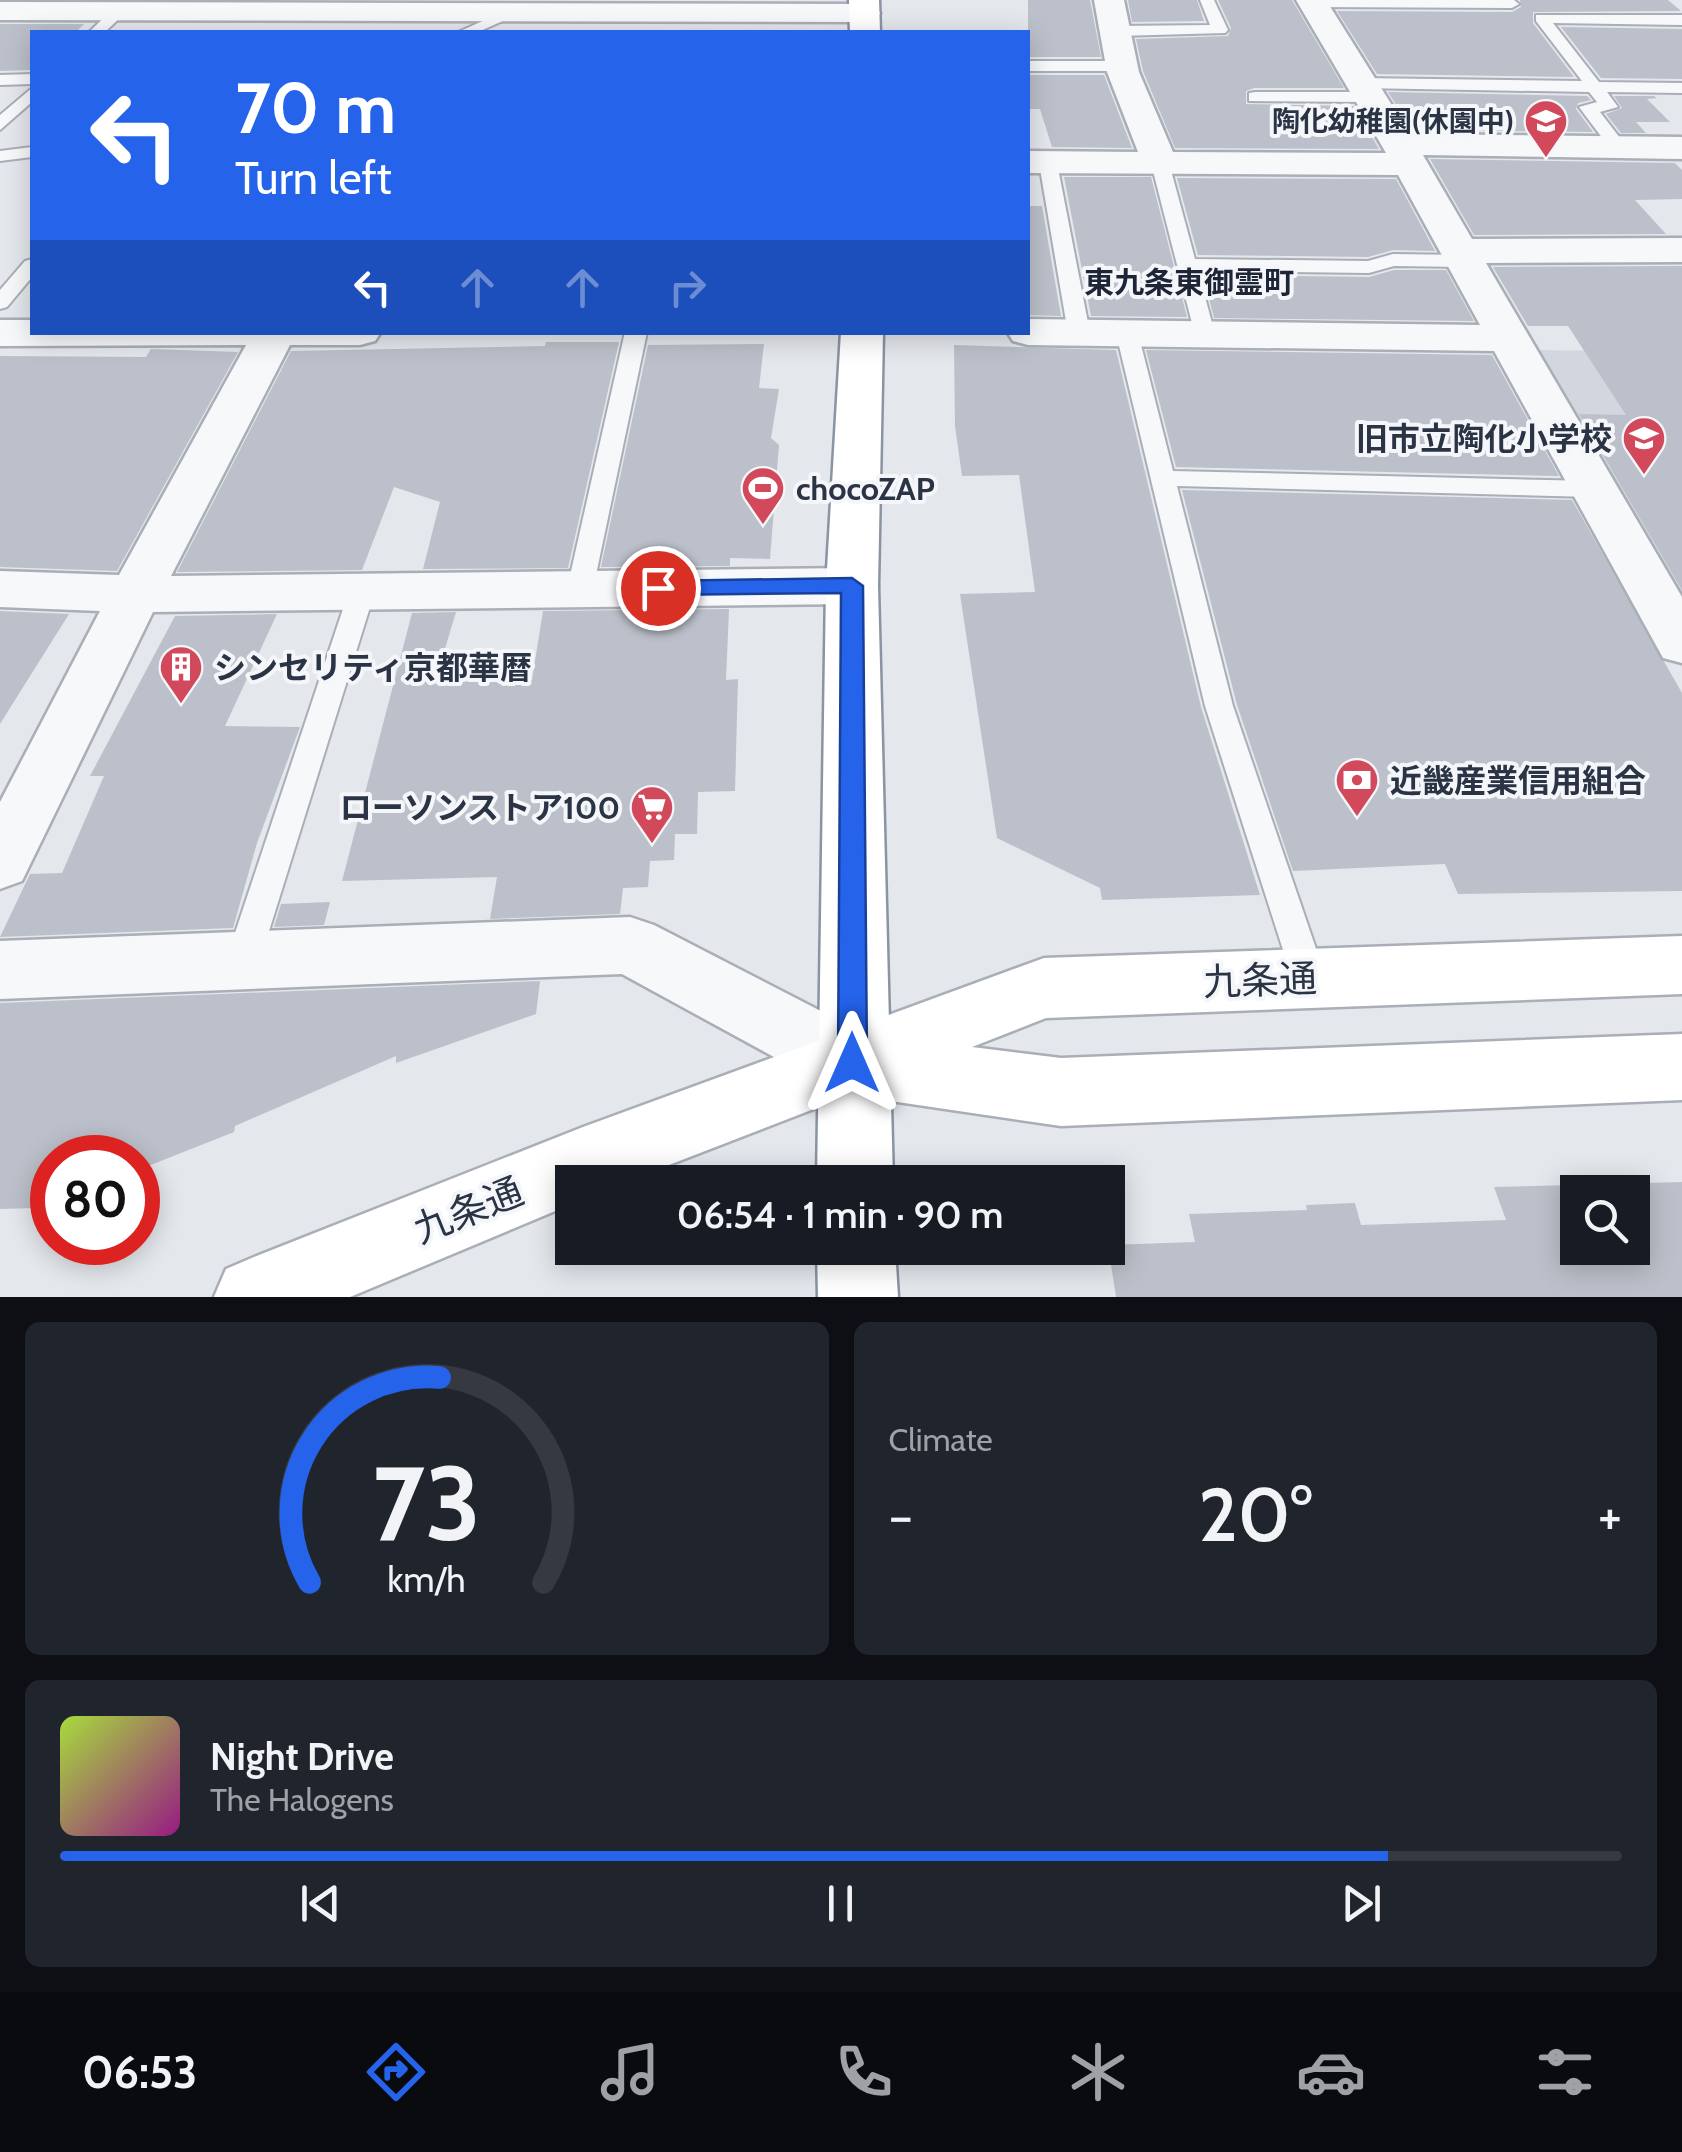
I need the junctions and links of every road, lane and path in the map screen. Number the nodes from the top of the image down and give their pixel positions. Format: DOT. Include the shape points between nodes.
graph roads {
  1 [pos="561,0"];
  2 [pos="1207,0"];
  3 [pos="1311,1"];
  4 [pos="1512,4"];
  5 [pos="45,6"];
  6 [pos="0,11"];
  7 [pos="119,11"];
  8 [pos="523,12"];
  9 [pos="713,14"];
  10 [pos="865,15"];
  11 [pos="1113,16"];
  12 [pos="1682,20"];
  13 [pos="254,22"];
  14 [pos="98,30"];
  15 [pos="472,30"];
  16 [pos="1030,66"];
  17 [pos="1122,66"];
  18 [pos="30,79"];
  19 [pos="0,80"];
  20 [pos="1594,87"];
  21 [pos="1682,88"];
  22 [pos="1365,90"];
  23 [pos="30,95"];
  24 [pos="1255,97"];
  25 [pos="0,126"];
  26 [pos="1618,147"];
  27 [pos="1682,148"];
  28 [pos="30,152"];
  29 [pos="1404,154"];
  30 [pos="0,156"];
  31 [pos="1038,162"];
  32 [pos="1160,163"];
  33 [pos="1682,250"];
  34 [pos="1461,256"];
  35 [pos="1187,264"];
  36 [pos="30,267"];
  37 [pos="0,303"];
  38 [pos="1030,332"];
  39 [pos="0,333"];
  40 [pos="30,333"];
  41 [pos="1080,333"];
  42 [pos="1128,333"];
  43 [pos="1204,334"];
  44 [pos="273,335"];
  45 [pos="635,335"];
  46 [pos="862,335"];
  47 [pos="1506,338"];
  48 [pos="1162,478"];
  49 [pos="1592,489"];
  50 [pos="852,586"];
  51 [pos="0,589"];
  52 [pos="580,589"];
  53 [pos="362,591"];
  54 [pos="135,594"];
  55 [pos="1682,644"];
  56 [pos="0,863"];
  57 [pos="244,960"];
  58 [pos="1682,965"];
  59 [pos="0,970"];
  60 [pos="1309,978"];
  61 [pos="852,1063"];
  62 [pos="1682,1067"];
  63 [pos="855,1165"];
  64 [pos="857,1265"];
  65 [pos="254,1297"];
  66 [pos="858,1297"];
  1 -- 8 [label="street"];
  2 -- 11 [label="lane" via="1220,30"];
  3 -- 4 [label="lane"];
  3 -- 22 [label="street"];
  5 -- 6 [label="street"];
  5 -- 7 [label="street"];
  7 -- 13 [label="street"];
  7 -- 14 [label="lane"];
  8 -- 9 [label="street"];
  8 -- 13 [label="street"];
  8 -- 15 [label="lane"];
  9 -- 10 [label="street"];
  11 -- 17 [label="street"];
  12 -- 20 [label="lane" via="1541,18"];
  16 -- 17 [label="lane"];
  17 -- 32 [label="street"];
  18 -- 19 [label="lane"];
  20 -- 21 [label="lane"];
  20 -- 22 [label="lane"];
  20 -- 26 [label="lane" via="1610,107 1587,107"];
  22 -- 24 [label="lane"];
  22 -- 29 [label="street"];
  23 -- 25 [label="lane"];
  26 -- 27 [label="street"];
  26 -- 29 [label="street"];
  28 -- 30 [label="lane"];
  29 -- 32 [label="street"];
  29 -- 34 [label="street"];
  31 -- 32 [label="street"];
  31 -- 41 [label="lane"];
  32 -- 35 [label="lane"];
  33 -- 34 [label="street"];
  34 -- 35 [label="lane" via="1369,267"];
  34 -- 47 [label="street"];
  35 -- 43 [label="lane"];
  36 -- 37 [label="lane"];
  38 -- 41 [label="street"];
  39 -- 40 [label="street"];
  41 -- 42 [label="street"];
  42 -- 43 [label="street"];
  42 -- 48 [label="lane"];
  43 -- 47 [label="street"];
  44 -- 54 [label="street"];
  45 -- 52 [label="lane"];
  46 -- 50 [label="main road"];
  47 -- 49 [label="street"];
  48 -- 49 [label="lane"];
  48 -- 60 [label="lane" via="1220,706"];
  49 -- 55 [label="street"];
  50 -- 52 [label="street"];
  50 -- 61 [label="main road"];
  51 -- 54 [label="street"];
  52 -- 53 [label="street"];
  53 -- 54 [label="street"];
  53 -- 57 [label="lane"];
  54 -- 56 [label="street"];
  57 -- 59 [label="street"];
  57 -- 61 [label="street" via="630,945"];
  58 -- 60 [label="main road, 九条通"];
  60 -- 61 [label="main road, 九条通" via="1044,988"];
  61 -- 62 [label="main road, 九条通" via="1060,1092"];
  61 -- 63 [label="main road"];
  61 -- 65 [label="main road, 九条通"];
  64 -- 66 [label="main road"];
}
